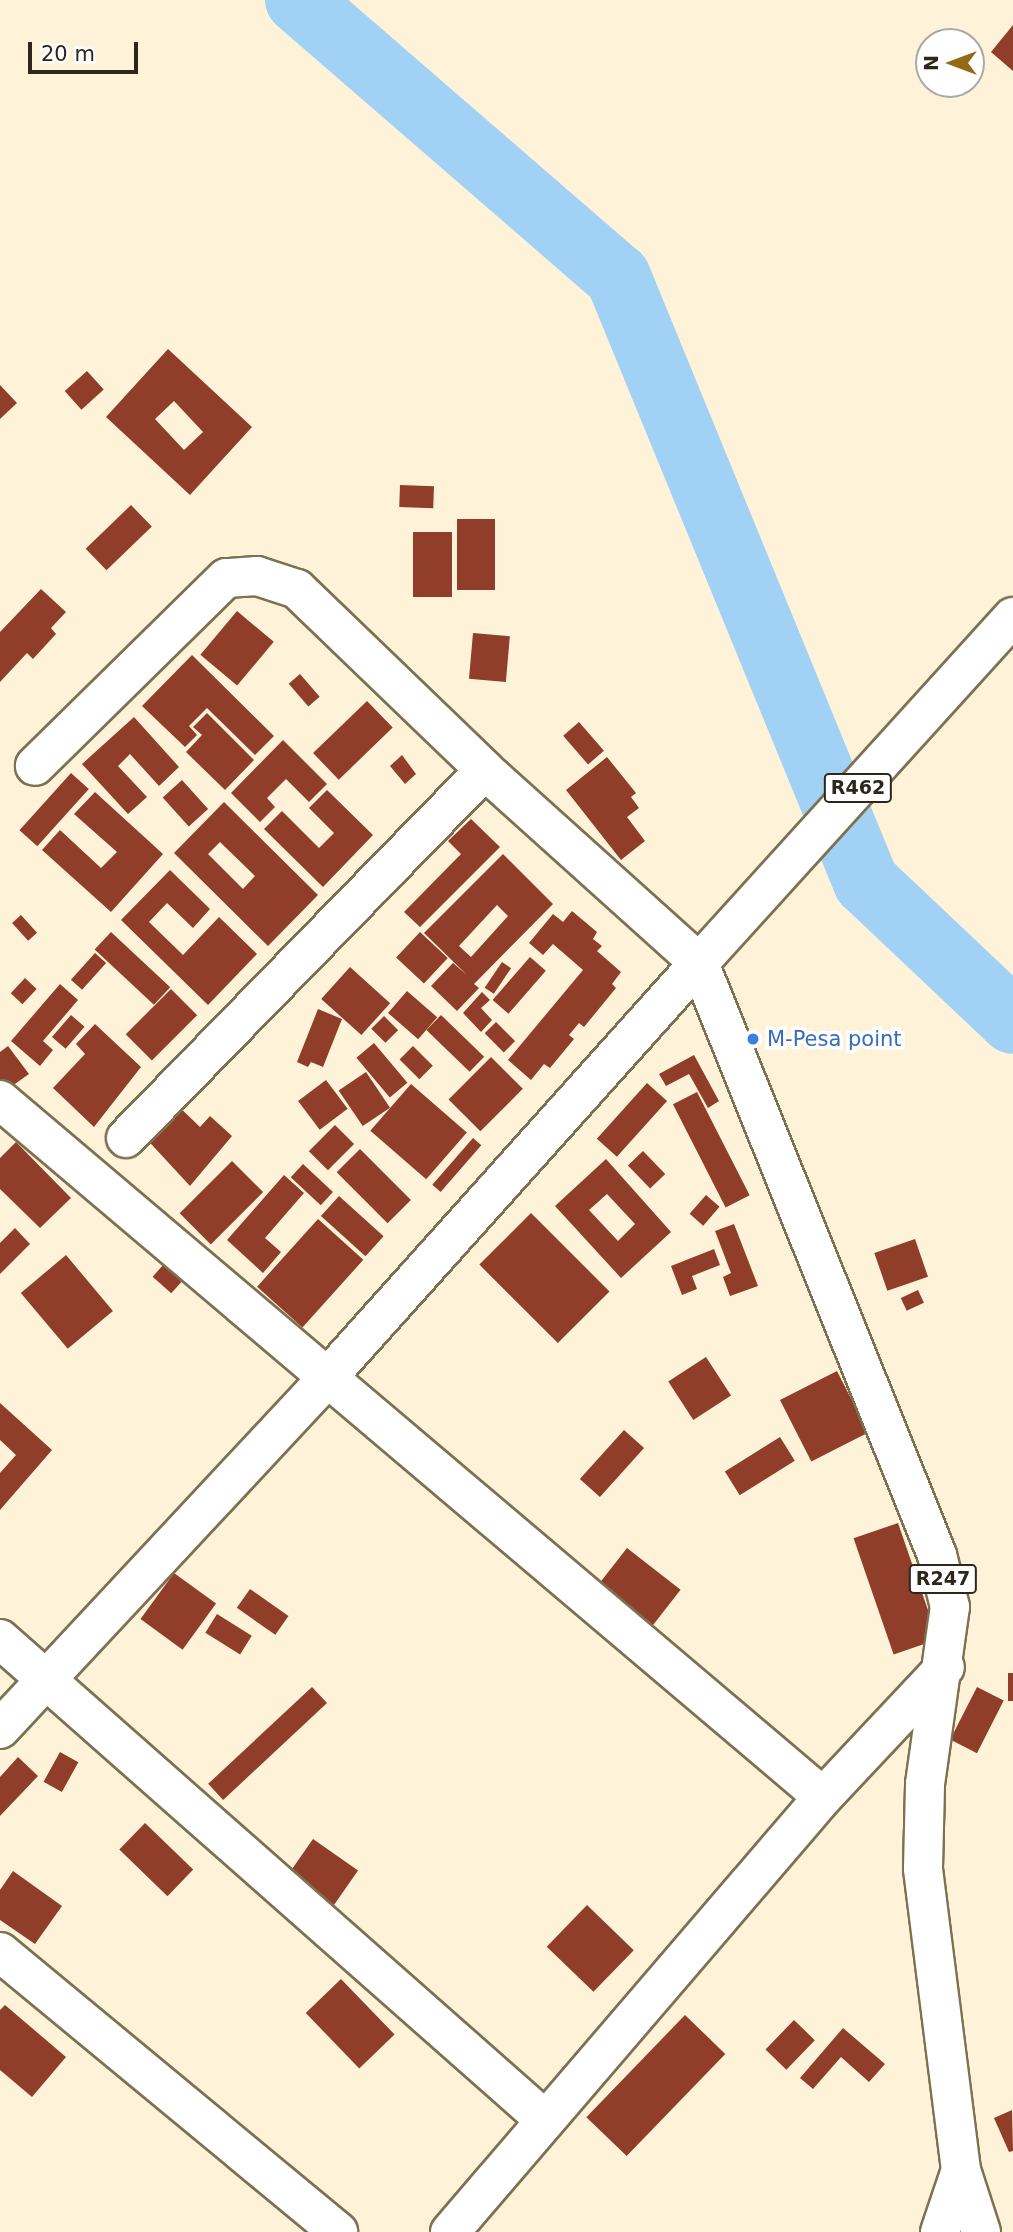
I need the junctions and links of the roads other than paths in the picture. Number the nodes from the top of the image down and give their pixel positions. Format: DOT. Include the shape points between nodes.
graph roads {
  1 [pos="1013,617"];
  2 [pos="35,766"];
  3 [pos="485,770"];
  4 [pos="699,963"];
  5 [pos="0,1100"];
  6 [pos="126,1138"];
  7 [pos="326,1379"];
  8 [pos="0,1639"];
  9 [pos="945,1667"];
  10 [pos="48,1678"];
  11 [pos="0,1729"];
  12 [pos="822,1797"];
  13 [pos="0,1952"];
  14 [pos="544,2119"];
  15 [pos="961,2170"];
  16 [pos="338,2232"];
  17 [pos="450,2232"];
  18 [pos="940,2232"];
  19 [pos="981,2232"];
  1 -- 4 [label="street, R462"];
  2 -- 3 [label="street" via="226,578 257,576 297,589"];
  3 -- 4 [label="street"];
  3 -- 6 [label="street"];
  4 -- 7 [label="street"];
  4 -- 9 [label="street, R247" via="937,1555 950,1607"];
  5 -- 7 [label="street"];
  7 -- 10 [label="street"];
  7 -- 12 [label="street"];
  8 -- 10 [label="street"];
  9 -- 12 [label="street"];
  9 -- 15 [label="street, R247" via="925,1784 923,1868"];
  10 -- 11 [label="street"];
  10 -- 14 [label="street"];
  12 -- 14 [label="street"];
  13 -- 16 [label="street"];
  14 -- 17 [label="street"];
  15 -- 18 [label="street, R247"];
  15 -- 19 [label="street"];
}
